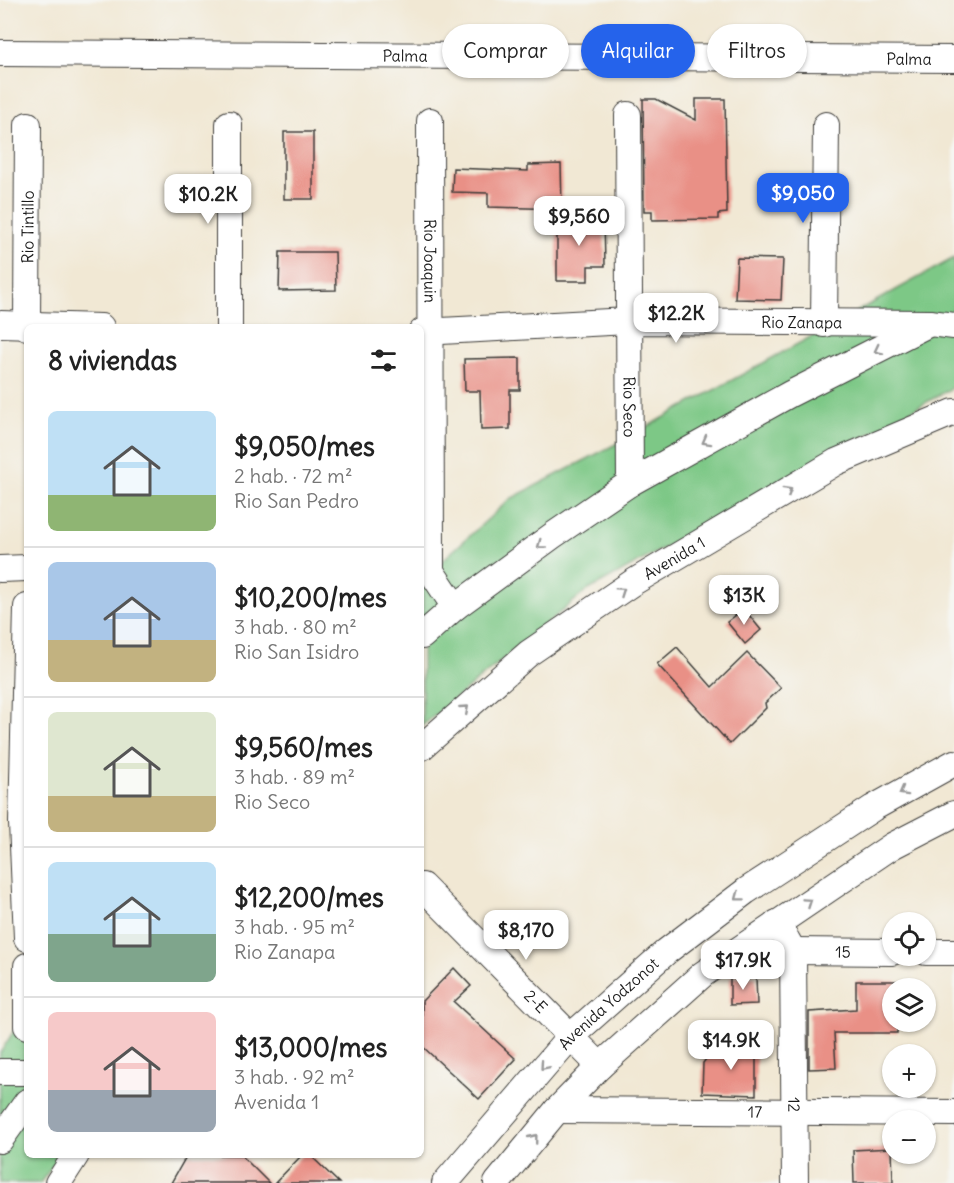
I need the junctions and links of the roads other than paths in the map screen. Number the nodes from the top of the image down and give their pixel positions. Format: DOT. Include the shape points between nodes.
graph roads {
  1 [pos="0,53"];
  2 [pos="954,59"];
  3 [pos="628,115"];
  4 [pos="430,122"];
  5 [pos="230,124"];
  6 [pos="28,125"];
  7 [pos="826,125"];
  8 [pos="628,321"];
  9 [pos="0,324"];
  10 [pos="27,324"];
  11 [pos="230,324"];
  12 [pos="824,324"];
  13 [pos="942,325"];
  14 [pos="24,326"];
  15 [pos="426,332"];
  16 [pos="954,412"];
  17 [pos="630,483"];
  18 [pos="24,568"];
  19 [pos="0,569"];
  20 [pos="426,572"];
  21 [pos="455,608"];
  22 [pos="424,634"];
  23 [pos="24,665"];
  24 [pos="424,745"];
  25 [pos="954,764"];
  26 [pos="954,814"];
  27 [pos="16,823"];
  28 [pos="424,888"];
  29 [pos="24,907"];
  30 [pos="777,923"];
  31 [pos="793,951"];
  32 [pos="882,952"];
  33 [pos="936,952"];
  34 [pos="954,952"];
  35 [pos="570,1037"];
  36 [pos="600,1066"];
  37 [pos="0,1072"];
  38 [pos="24,1072"];
  39 [pos="24,1106"];
  40 [pos="557,1110"];
  41 [pos="795,1111"];
  42 [pos="954,1113"];
  43 [pos="0,1140"];
  44 [pos="74,1158"];
  45 [pos="58,1183"];
  46 [pos="445,1183"];
  47 [pos="497,1183"];
  48 [pos="795,1183"];
  1 -- 2 [label="street, Palma"];
  3 -- 8 [label="street, Rio Seco"];
  4 -- 15 [label="street, Rio Joaquin"];
  5 -- 11 [label="street"];
  6 -- 10 [label="street, Rio Tintillo"];
  7 -- 12 [label="street"];
  8 -- 12 [label="street, Rio Zanapa"];
  8 -- 15 [label="street, Rio Zanapa"];
  8 -- 17 [label="street, Rio Seco"];
  9 -- 14 [label="street"];
  12 -- 13 [label="street, Rio Zanapa"];
  13 -- 17 [label="street, one-way" via="790,394"];
  15 -- 20 [label="street, Rio Joaquin"];
  24 -- 16 [label="street, Avenida 1, one-way" via="529,653 632,583 836,462"];
  17 -- 21 [label="street, one-way"];
  18 -- 19 [label="street"];
  20 -- 21 [label="street, Rio Joaquin"];
  21 -- 22 [label="street"];
  23 -- 27 [label="street"];
  25 -- 35 [label="street, Avenida Yodzonot, one-way" via="873,808 746,891 668,951"];
  30 -- 26 [label="street, one-way" via="892,846"];
  27 -- 29 [label="street"];
  28 -- 35 [label="street, 2-E"];
  30 -- 31 [label="street, 12"];
  30 -- 36 [label="street" via="703,974"];
  31 -- 32 [label="street, 15"];
  31 -- 41 [label="street, 12"];
  33 -- 34 [label="street"];
  35 -- 36 [label="street, 2-E"];
  35 -- 46 [label="street, Avenida Yodzonot, one-way"];
  36 -- 40 [label="street"];
  37 -- 38 [label="street"];
  39 -- 43 [label="street"];
  40 -- 41 [label="street, 17"];
  47 -- 40 [label="street, one-way"];
  41 -- 42 [label="street, 17"];
  41 -- 48 [label="street, 12"];
  44 -- 45 [label="street"];
}
